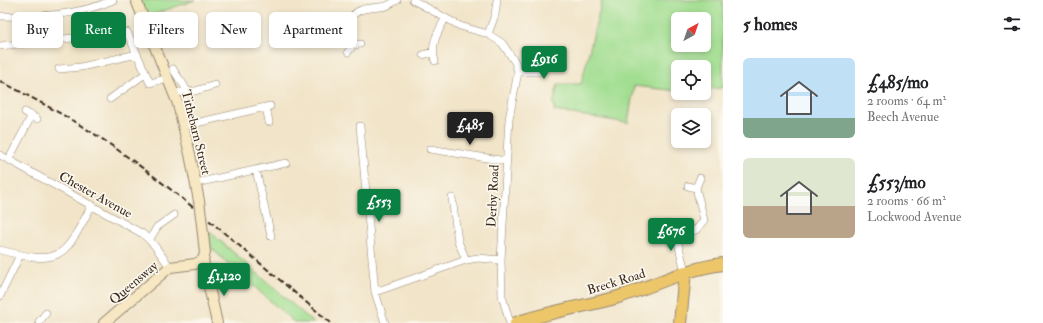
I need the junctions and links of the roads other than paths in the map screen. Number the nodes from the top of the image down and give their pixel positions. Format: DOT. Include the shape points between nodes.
graph roads {
  1 [pos="113,0"];
  2 [pos="397,0"];
  3 [pos="413,0"];
  4 [pos="497,0"];
  5 [pos="136,1"];
  6 [pos="0,16"];
  7 [pos="445,19"];
  8 [pos="488,34"];
  9 [pos="0,46"];
  10 [pos="348,52"];
  11 [pos="432,52"];
  12 [pos="137,54"];
  13 [pos="423,55"];
  14 [pos="547,55"];
  15 [pos="435,61"];
  16 [pos="59,69"];
  17 [pos="173,69"];
  18 [pos="518,72"];
  19 [pos="145,74"];
  20 [pos="168,78"];
  21 [pos="215,85"];
  22 [pos="187,92"];
  23 [pos="174,93"];
  24 [pos="110,99"];
  25 [pos="32,115"];
  26 [pos="268,122"];
  27 [pos="183,126"];
  28 [pos="360,126"];
  29 [pos="430,149"];
  30 [pos="0,155"];
  31 [pos="9,160"];
  32 [pos="506,161"];
  33 [pos="286,163"];
  34 [pos="256,170"];
  35 [pos="700,178"];
  36 [pos="196,183"];
  37 [pos="688,186"];
  38 [pos="696,188"];
  39 [pos="452,198"];
  40 [pos="92,205"];
  41 [pos="174,215"];
  42 [pos="666,224"];
  43 [pos="676,234"];
  44 [pos="271,236"];
  45 [pos="150,239"];
  46 [pos="0,250"];
  47 [pos="20,255"];
  48 [pos="466,260"];
  49 [pos="501,260"];
  50 [pos="199,262"];
  51 [pos="723,264"];
  52 [pos="170,268"];
  53 [pos="685,272"];
  54 [pos="375,292"];
  55 [pos="0,296"];
  56 [pos="46,312"];
  57 [pos="39,323"];
  58 [pos="104,323"];
  59 [pos="217,323"];
  60 [pos="385,323"];
  61 [pos="510,323"];
  62 [pos="516,323"];
  63 [pos="680,323"];
  1 -- 6 [label="street" via="54,15"];
  2 -- 10 [label="street" via="386,6 360,10 353,15 349,30 356,44"];
  3 -- 7 [label="street"];
  4 -- 8 [label="street"];
  5 -- 20 [label="main road, Tithebarn Street"];
  7 -- 8 [label="street"];
  7 -- 11 [label="street"];
  8 -- 18 [label="street" via="510,52"];
  9 -- 12 [label="street" via="127,32"];
  11 -- 13 [label="street"];
  11 -- 15 [label="street"];
  12 -- 16 [label="street" via="81,67"];
  12 -- 19 [label="street"];
  14 -- 18 [label="street" via="540,72"];
  17 -- 22 [label="street" via="179,81 186,86"];
  18 -- 32 [label="street, Derby Road" via="509,118"];
  19 -- 20 [label="street" via="150,83"];
  19 -- 24 [label="street"];
  20 -- 23 [label="main road, Tithebarn Street"];
  21 -- 22 [label="street"];
  22 -- 23 [label="street"];
  23 -- 27 [label="main road, Tithebarn Street"];
  25 -- 31 [label="street"];
  26 -- 27 [label="street" via="268,106"];
  27 -- 36 [label="main road, Tithebarn Street"];
  28 -- 54 [label="street"];
  29 -- 32 [label="street"];
  30 -- 31 [label="street, Chester Avenue"];
  31 -- 40 [label="street, Chester Avenue"];
  32 -- 49 [label="street, Derby Road"];
  33 -- 34 [label="street"];
  34 -- 36 [label="street"];
  34 -- 44 [label="street"];
  35 -- 38 [label="street"];
  36 -- 50 [label="main road, Tithebarn Street, bridge" via="205,254"];
  37 -- 38 [label="street"];
  38 -- 43 [label="street" via="704,220 696,230"];
  39 -- 48 [label="street" via="458,241"];
  40 -- 45 [label="street, Chester Avenue"];
  40 -- 47 [label="street" via="66,250 52,258"];
  41 -- 45 [label="street" via="157,227"];
  42 -- 43 [label="street" via="672,226"];
  43 -- 53 [label="street"];
  45 -- 52 [label="street, Chester Avenue"];
  46 -- 47 [label="street"];
  47 -- 55 [label="street"];
  48 -- 49 [label="street"];
  48 -- 54 [label="street"];
  49 -- 61 [label="street, Derby Road" via="502,296"];
  50 -- 52 [label="main road, Queensway"];
  50 -- 59 [label="main road, Tithebarn Street" via="208,276"];
  51 -- 53 [label="main road, Breck Road"];
  52 -- 58 [label="main road, Queensway"];
  53 -- 62 [label="main road, Breck Road" via="615,298"];
  53 -- 63 [label="main road"];
  54 -- 60 [label="street"];
  56 -- 57 [label="street"];
}
